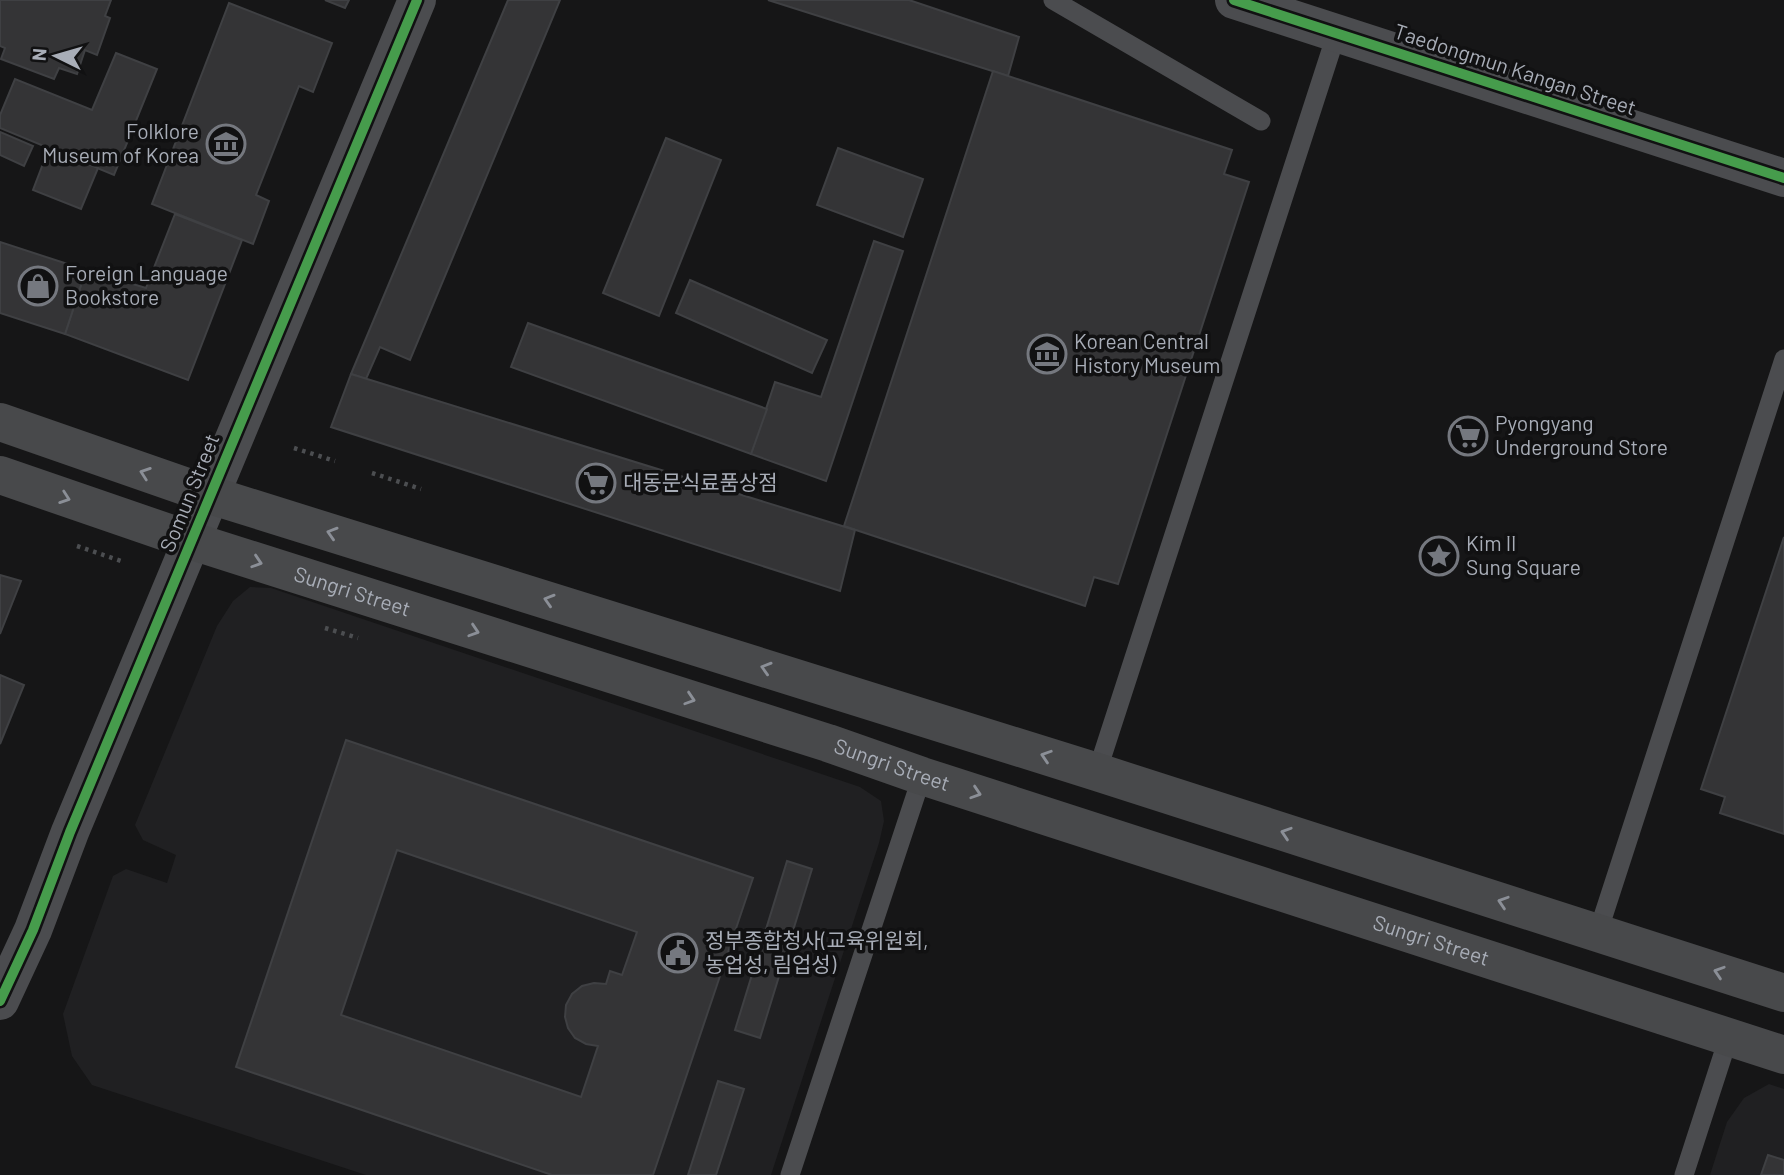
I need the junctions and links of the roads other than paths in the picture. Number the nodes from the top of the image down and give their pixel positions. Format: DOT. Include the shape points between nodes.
graph roads {
  1 [pos="417,0"];
  2 [pos="1053,0"];
  3 [pos="1234,0"];
  4 [pos="1337,32"];
  5 [pos="1261,121"];
  6 [pos="1784,178"];
  7 [pos="1784,359"];
  8 [pos="0,422"];
  9 [pos="0,475"];
  10 [pos="210,495"];
  11 [pos="192,541"];
  12 [pos="1097,772"];
  13 [pos="922,776"];
  14 [pos="1598,932"];
  15 [pos="1784,993"];
  16 [pos="0,1001"];
  17 [pos="1729,1037"];
  18 [pos="1784,1055"];
  19 [pos="790,1175"];
  20 [pos="1684,1175"];
  1 -- 10 [label="street, Somun Street"];
  2 -- 5 [label="lane"];
  3 -- 4 [label="street, Taedongmun Kangan Street"];
  4 -- 6 [label="street, Taedongmun Kangan Street"];
  4 -- 12 [label="lane"];
  7 -- 14 [label="lane"];
  10 -- 8 [label="main road, one-way"];
  9 -- 11 [label="main road, Sungri Street, one-way"];
  10 -- 11 [label="street, Somun Street"];
  12 -- 10 [label="main road, one-way"];
  11 -- 13 [label="main road, Sungri Street, one-way"];
  11 -- 16 [label="street, Somun Street"];
  14 -- 12 [label="main road, one-way"];
  13 -- 17 [label="main road, Sungri Street, one-way"];
  13 -- 19 [label="lane"];
  15 -- 14 [label="main road, one-way"];
  17 -- 18 [label="main road, Sungri Street"];
  17 -- 20 [label="lane"];
}
